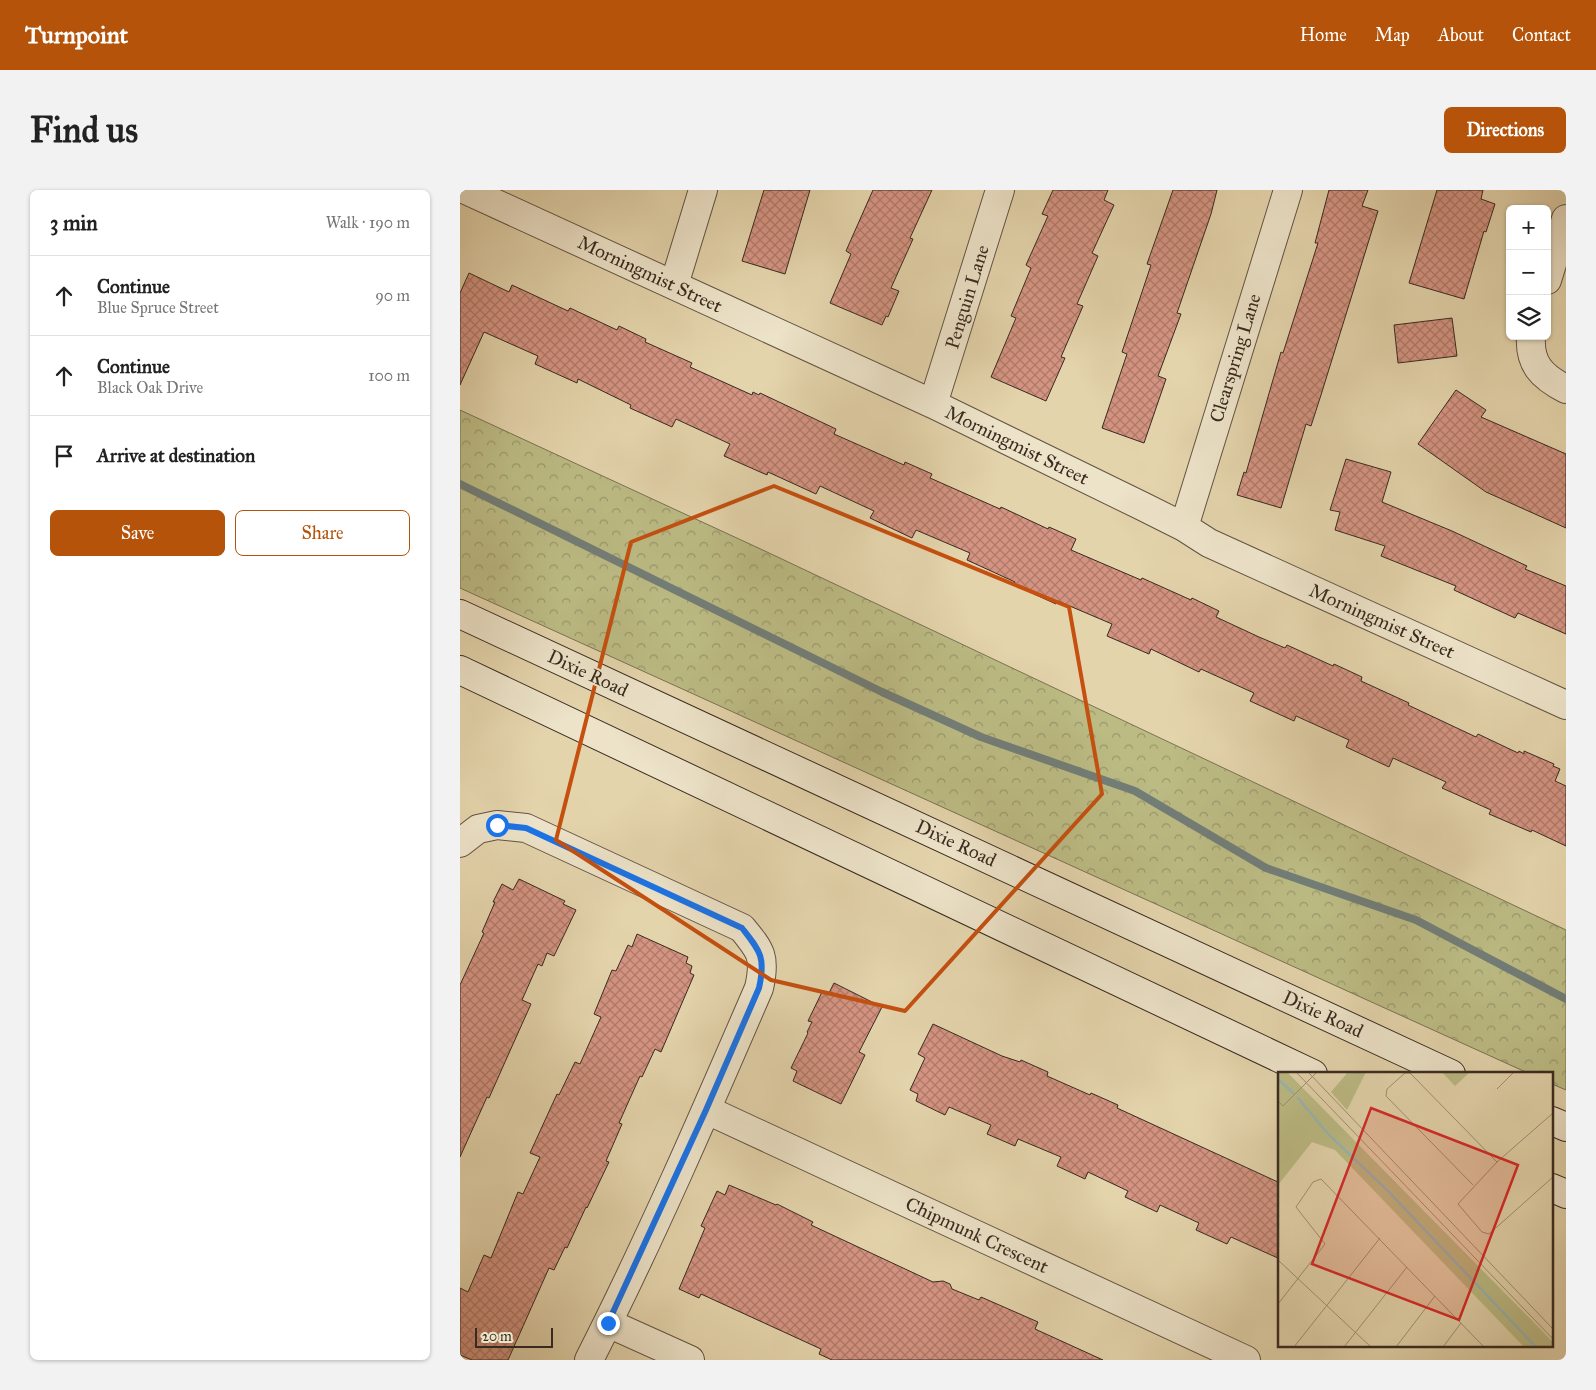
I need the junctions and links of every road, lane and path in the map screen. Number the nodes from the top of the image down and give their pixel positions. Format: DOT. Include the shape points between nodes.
graph roads {
  1 [pos="466,190"];
  2 [pos="703,190"];
  3 [pos="1000,190"];
  4 [pos="1288,190"];
  5 [pos="1566,219"];
  6 [pos="1551,267"];
  7 [pos="674,285"];
  8 [pos="1531,340"];
  9 [pos="1566,389"];
  10 [pos="933,404"];
  11 [pos="1184,527"];
  12 [pos="460,614"];
  13 [pos="460,670"];
  14 [pos="1566,705"];
  15 [pos="460,844"];
  16 [pos="1309,1072"];
  17 [pos="1447,1072"];
  18 [pos="706,1110"];
  19 [pos="1554,1122"];
  20 [pos="1566,1127"];
  21 [pos="1554,1189"];
  22 [pos="1566,1194"];
  23 [pos="608,1323"];
  24 [pos="589,1360"];
  25 [pos="690,1360"];
  26 [pos="1246,1360"];
  1 -- 7 [label="street, Morningmist Street"];
  2 -- 7 [label="street"];
  3 -- 10 [label="street, Penguin Lane"];
  4 -- 11 [label="street, Clearspring Lane"];
  5 -- 6 [label="street"];
  7 -- 10 [label="street, Morningmist Street"];
  8 -- 9 [label="street" via="1530,350 1542,374"];
  10 -- 11 [label="street, Morningmist Street"];
  11 -- 14 [label="street, Morningmist Street" via="1209,543"];
  12 -- 17 [label="street, Dixie Road"];
  13 -- 16 [label="street"];
  15 -- 18 [label="street" via="478,829 497,825 526,828 742,928 759,949 763,969 759,988"];
  18 -- 23 [label="street"];
  18 -- 26 [label="street, Chipmunk Crescent"];
  19 -- 20 [label="street"];
  21 -- 22 [label="street"];
  23 -- 24 [label="street"];
  23 -- 25 [label="street"];
}
